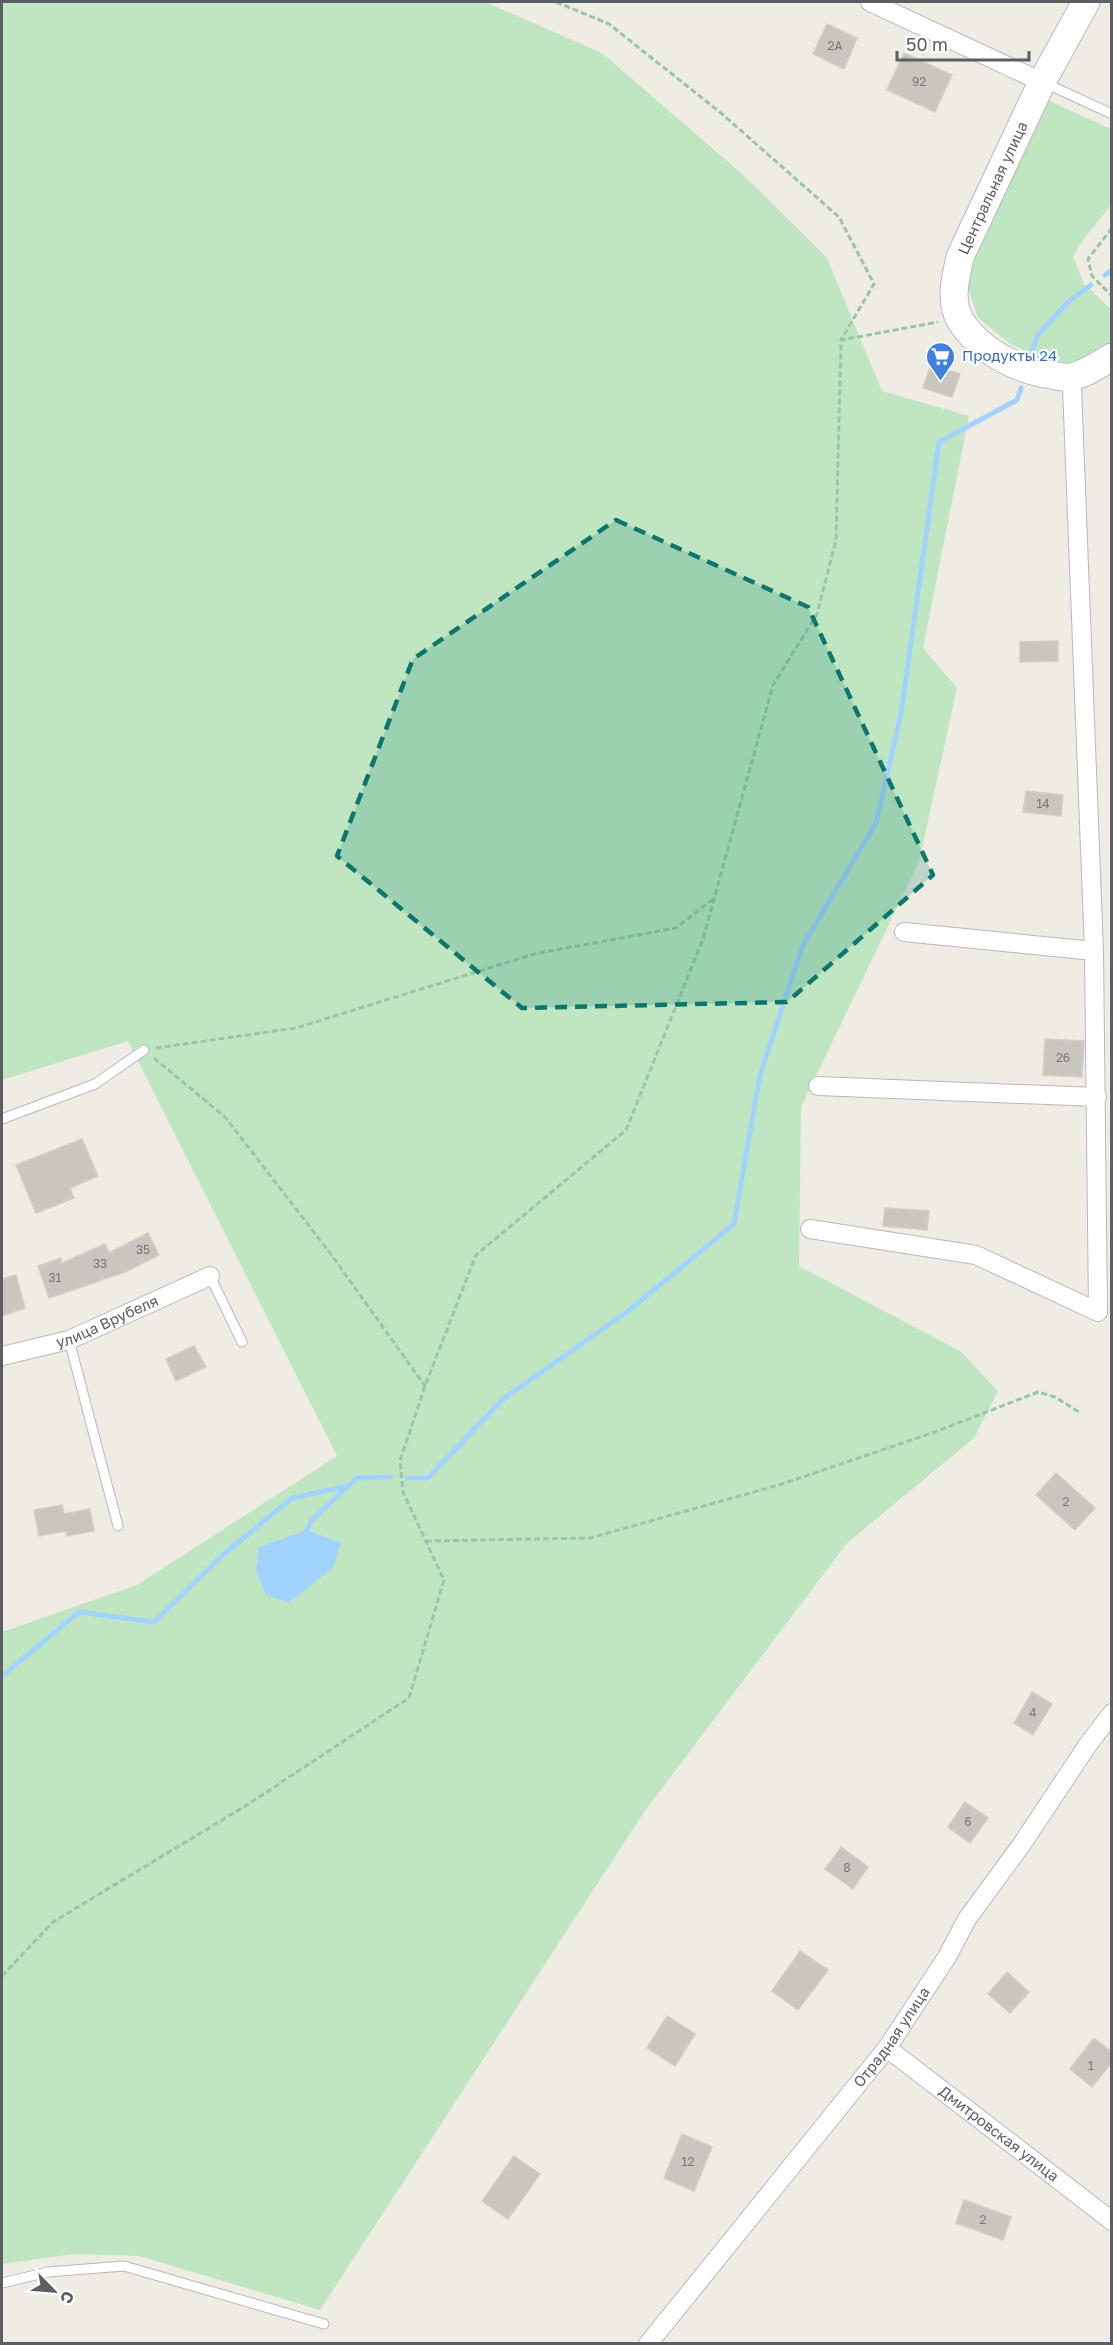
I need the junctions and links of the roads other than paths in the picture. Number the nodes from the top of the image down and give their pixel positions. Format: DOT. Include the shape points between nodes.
graph roads {
  1 [pos="870,2"];
  2 [pos="1086,2"];
  3 [pos="1042,82"];
  4 [pos="1112,114"];
  5 [pos="1112,357"];
  6 [pos="1070,377"];
  7 [pos="904,932"];
  8 [pos="1094,951"];
  9 [pos="144,1050"];
  10 [pos="819,1086"];
  11 [pos="1097,1098"];
  12 [pos="2,1119"];
  13 [pos="810,1229"];
  14 [pos="210,1276"];
  15 [pos="69,1340"];
  16 [pos="242,1342"];
  17 [pos="2,1356"];
  18 [pos="118,1526"];
  19 [pos="1112,1713"];
  20 [pos="887,2048"];
  21 [pos="1112,2221"];
  22 [pos="2,2283"];
  23 [pos="324,2324"];
  24 [pos="648,2343"];
  1 -- 3 [label="street"];
  2 -- 3 [label="street, Центральная улица"];
  3 -- 4 [label="lane"];
  3 -- 6 [label="street, Центральная улица" via="960,257 954,299 959,319 984,346 1008,362 1035,372"];
  5 -- 6 [label="street"];
  6 -- 8 [label="street"];
  7 -- 8 [label="street"];
  8 -- 11 [label="street"];
  9 -- 12 [label="lane" via="95,1084"];
  10 -- 11 [label="street"];
  11 -- 13 [label="street" via="1098,1312 976,1255"];
  14 -- 15 [label="street, улица Врубеля"];
  14 -- 16 [label="lane"];
  15 -- 17 [label="street, улица Врубеля"];
  15 -- 18 [label="lane"];
  19 -- 20 [label="street, Отрадная улица" via="967,1919 947,1957"];
  20 -- 21 [label="street, Дмитровская улица"];
  20 -- 24 [label="street, Отрадная улица"];
  22 -- 23 [label="lane" via="48,2272 124,2266"];
}
